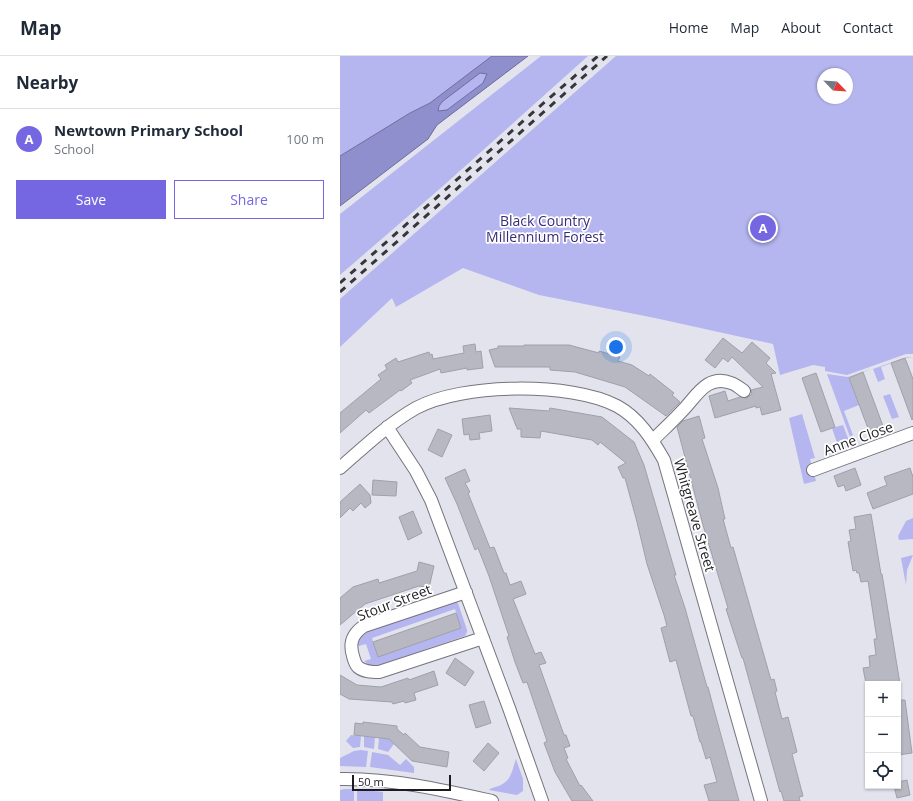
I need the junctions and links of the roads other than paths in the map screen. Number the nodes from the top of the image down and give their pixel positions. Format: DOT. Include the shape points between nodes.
graph roads {
  1 [pos="744,391"];
  2 [pos="387,427"];
  3 [pos="913,433"];
  4 [pos="653,440"];
  5 [pos="340,468"];
  6 [pos="813,470"];
  7 [pos="466,592"];
  8 [pos="483,638"];
  9 [pos="340,778"];
  10 [pos="492,801"];
  11 [pos="542,801"];
  12 [pos="761,801"];
  1 -- 4 [label="street" via="722,381 704,385"];
  2 -- 4 [label="street, Whitgreave Street" via="416,408 448,396 504,388 555,391 604,400 631,416"];
  2 -- 5 [label="street, Whitgreave Street"];
  2 -- 7 [label="street" via="416,471 431,500"];
  3 -- 6 [label="street, Anne Close"];
  4 -- 12 [label="street, Whitgreave Street" via="664,460"];
  7 -- 8 [label="street"];
  7 -- 8 [label="street, Stour Street" via="364,626 357,632 350,647 354,661 363,670 379,672"];
  8 -- 11 [label="street"];
  9 -- 10 [label="street" via="400,783"];
}
